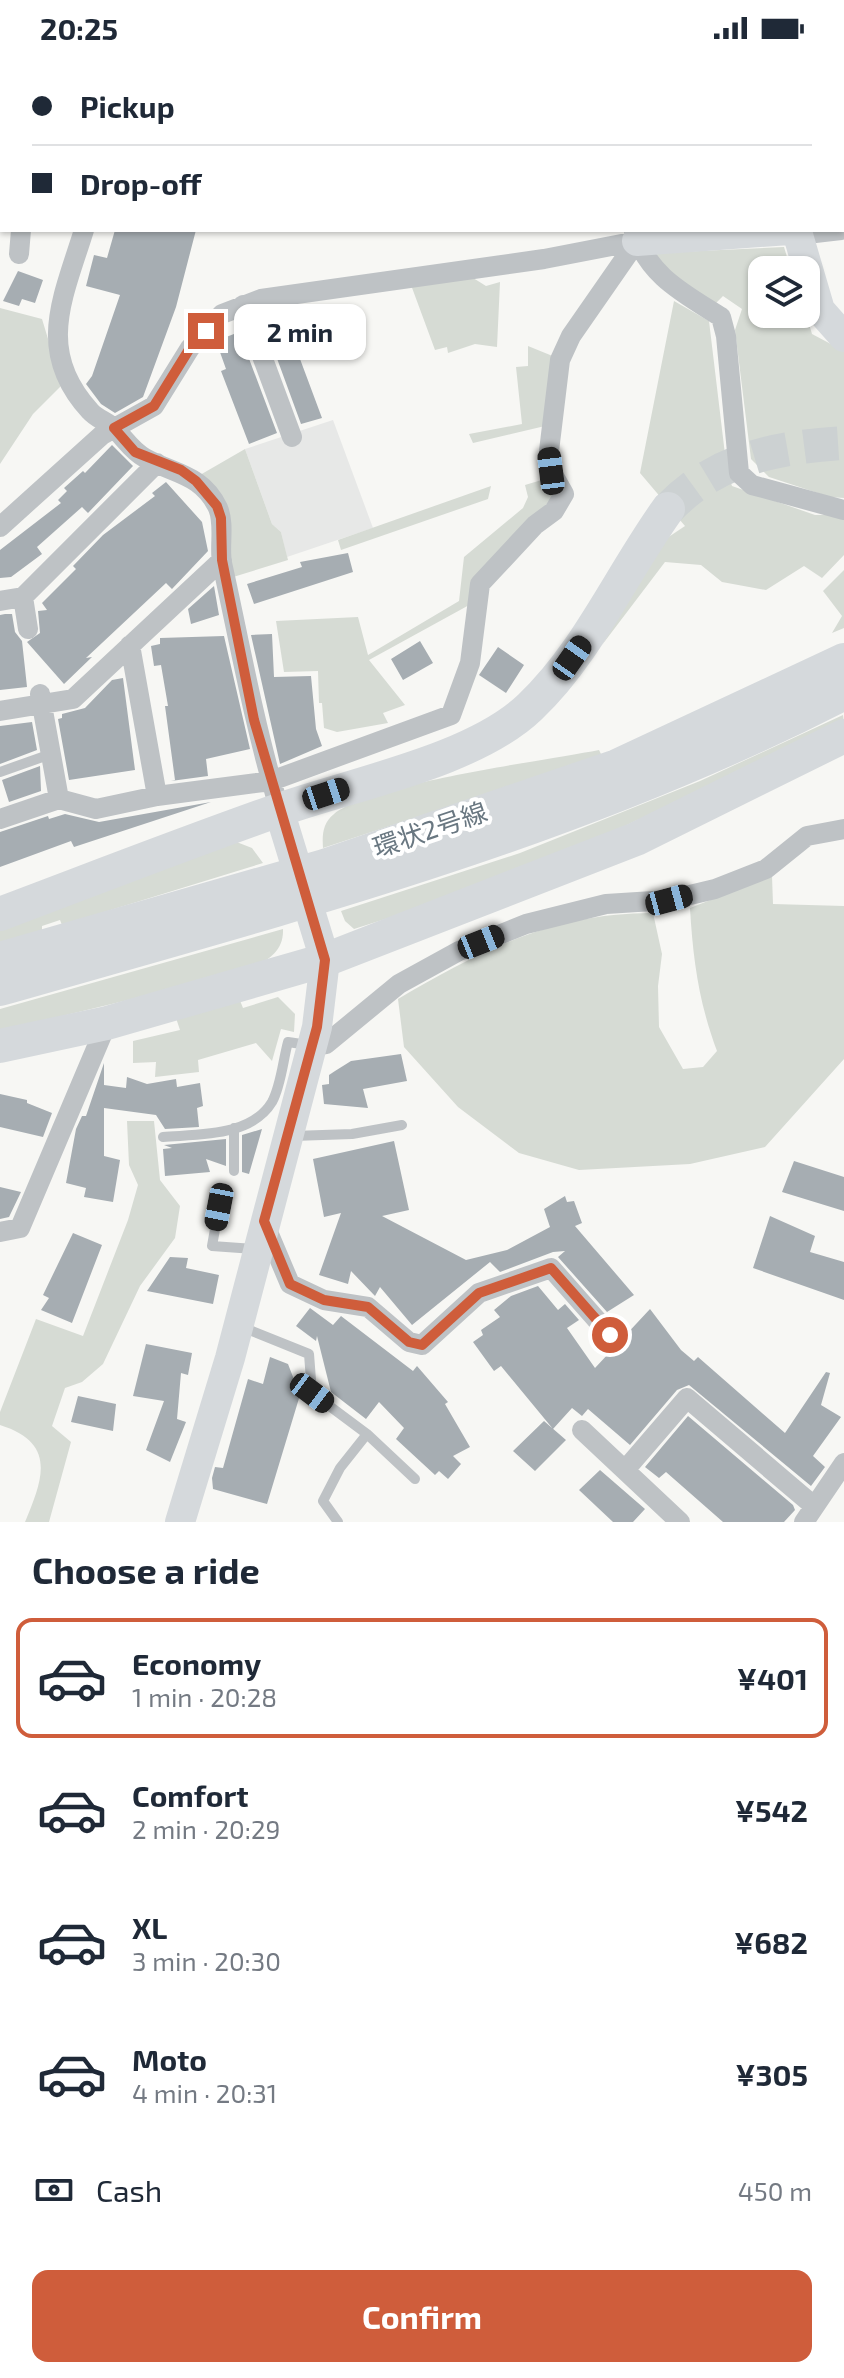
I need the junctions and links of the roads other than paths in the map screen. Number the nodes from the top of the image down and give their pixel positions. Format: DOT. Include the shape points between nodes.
graph roads {
  1 [pos="21,232"];
  2 [pos="83,232"];
  3 [pos="786,233"];
  4 [pos="646,236"];
  5 [pos="19,254"];
  6 [pos="243,305"];
  7 [pos="844,337"];
  8 [pos="114,428"];
  9 [pos="292,437"];
  10 [pos="157,463"];
  11 [pos="668,509"];
  12 [pos="844,510"];
  13 [pos="0,527"];
  14 [pos="222,560"];
  15 [pos="23,597"];
  16 [pos="0,601"];
  17 [pos="28,629"];
  18 [pos="130,645"];
  19 [pos="844,660"];
  20 [pos="844,693"];
  21 [pos="40,700"];
  22 [pos="0,711"];
  23 [pos="844,736"];
  24 [pos="51,754"];
  25 [pos="371,764"];
  26 [pos="0,772"];
  27 [pos="157,796"];
  28 [pos="275,796"];
  29 [pos="59,799"];
  30 [pos="0,819"];
  31 [pos="844,829"];
  32 [pos="327,880"];
  33 [pos="274,896"];
  34 [pos="0,914"];
  35 [pos="0,959"];
  36 [pos="325,960"];
  37 [pos="0,989"];
  38 [pos="107,1023"];
  39 [pos="0,1046"];
  40 [pos="312,1046"];
  41 [pos="402,1125"];
  42 [pos="234,1128"];
  43 [pos="287,1135"];
  44 [pos="163,1137"];
  45 [pos="234,1171"];
  46 [pos="219,1207"];
  47 [pos="0,1232"];
  48 [pos="260,1235"];
  49 [pos="237,1325"];
  50 [pos="610,1335"];
  51 [pos="582,1430"];
  52 [pos="367,1434"];
  53 [pos="844,1463"];
  54 [pos="625,1470"];
  55 [pos="415,1479"];
  56 [pos="809,1514"];
  57 [pos="180,1522"];
  58 [pos="338,1522"];
  59 [pos="680,1522"];
  1 -- 5 [label="street"];
  2 -- 8 [label="street" via="56,327 57,355 78,397"];
  3 -- 4 [label="street"];
  3 -- 7 [label="street" via="820,310"];
  4 -- 6 [label="street" via="544,259"];
  4 -- 12 [label="street" via="647,262 670,285 721,317 739,473 752,485"];
  4 -- 25 [label="street" via="571,336 560,360 549,451 551,471 564,494 554,511 480,584 470,663 451,715"];
  6 -- 8 [label="street" via="222,314 190,348 154,406"];
  6 -- 9 [label="street"];
  8 -- 10 [label="street" via="135,452"];
  8 -- 13 [label="street"];
  10 -- 14 [label="street" via="188,475 217,506"];
  10 -- 15 [label="street"];
  11 -- 25 [label="main road" via="584,641 528,710 482,739"];
  14 -- 18 [label="street"];
  14 -- 28 [label="street"];
  15 -- 16 [label="street"];
  15 -- 17 [label="street"];
  18 -- 21 [label="street" via="73,699"];
  18 -- 27 [label="street"];
  19 -- 32 [label="main road, 環状2号線" via="617,766"];
  20 -- 32 [label="main road, 環状2号線" via="630,793 482,845"];
  21 -- 22 [label="street"];
  21 -- 24 [label="street"];
  23 -- 36 [label="main road" via="636,839"];
  24 -- 26 [label="lane"];
  24 -- 29 [label="street"];
  25 -- 28 [label="main road"];
  27 -- 28 [label="street"];
  27 -- 29 [label="street" via="96,809"];
  28 -- 34 [label="main road"];
  28 -- 36 [label="street"];
  29 -- 30 [label="street"];
  31 -- 40 [label="street" via="807,836 766,869 715,889 669,900 606,904 486,940 399,984 326,1044"];
  32 -- 33 [label="main road, 環状2号線"];
  33 -- 35 [label="main road, 環状2号線"];
  33 -- 37 [label="main road, 環状2号線"];
  36 -- 38 [label="main road"];
  36 -- 40 [label="street"];
  38 -- 39 [label="main road"];
  38 -- 47 [label="street" via="20,1228"];
  40 -- 42 [label="lane" via="288,1042 272,1101 254,1121"];
  40 -- 43 [label="street"];
  41 -- 43 [label="lane" via="352,1134"];
  42 -- 44 [label="lane"];
  42 -- 45 [label="lane"];
  43 -- 48 [label="street"];
  46 -- 48 [label="lane" via="212,1246"];
  48 -- 49 [label="street"];
  48 -- 50 [label="street" via="290,1284 324,1300 368,1307 409,1342 422,1345 479,1293 551,1268"];
  49 -- 52 [label="lane" via="309,1354 312,1393"];
  49 -- 57 [label="street"];
  51 -- 54 [label="street"];
  52 -- 55 [label="lane"];
  52 -- 58 [label="lane" via="323,1501"];
  53 -- 56 [label="street"];
  54 -- 56 [label="street" via="687,1398"];
  54 -- 59 [label="street"];
}
